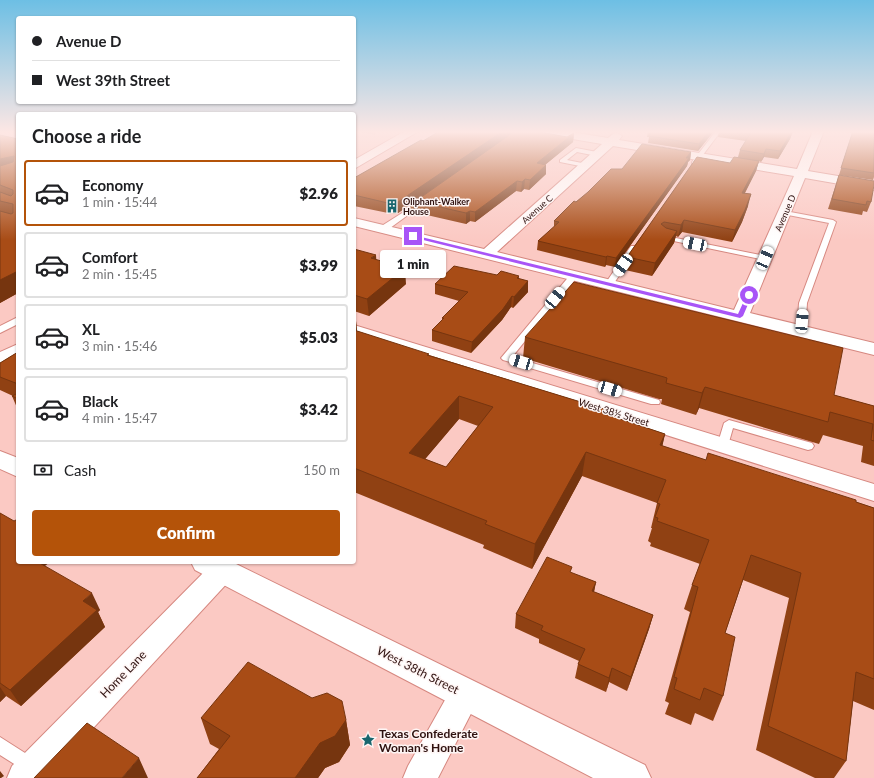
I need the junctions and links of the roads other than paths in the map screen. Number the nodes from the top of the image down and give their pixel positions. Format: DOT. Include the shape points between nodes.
graph roads {
  1 [pos="582,167"];
  2 [pos="691,167"];
  3 [pos="760,167"];
  4 [pos="804,167"];
  5 [pos="689,170"];
  6 [pos="801,174"];
  7 [pos="874,186"];
  8 [pos="425,200"];
  9 [pos="784,212"];
  10 [pos="356,222"];
  11 [pos="383,229"];
  12 [pos="664,237"];
  13 [pos="641,239"];
  14 [pos="487,254"];
  15 [pos="765,258"];
  16 [pos="574,276"];
  17 [pos="609,284"];
  18 [pos="740,316"];
  19 [pos="16,321"];
  20 [pos="0,330"];
  21 [pos="356,331"];
  22 [pos="801,331"];
  23 [pos="874,349"];
  24 [pos="16,351"];
  25 [pos="0,360"];
  26 [pos="655,402"];
  27 [pos="723,446"];
  28 [pos="808,446"];
  29 [pos="0,458"];
  30 [pos="16,467"];
  31 [pos="874,493"];
  32 [pos="214,566"];
  33 [pos="465,694"];
  34 [pos="0,745"];
  35 [pos="28,773"];
  36 [pos="420,778"];
  37 [pos="632,778"];
  1 -- 14 [label="street, Avenue C"];
  2 -- 5 [label="lane"];
  3 -- 6 [label="street"];
  4 -- 6 [label="street, Avenue D"];
  6 -- 7 [label="street"];
  6 -- 9 [label="street, Avenue D"];
  8 -- 11 [label="lane"];
  9 -- 15 [label="street, Avenue D"];
  9 -- 22 [label="lane" via="833,222 803,303"];
  10 -- 11 [label="street"];
  11 -- 14 [label="street"];
  12 -- 15 [label="lane"];
  13 -- 17 [label="lane"];
  14 -- 16 [label="street"];
  15 -- 18 [label="street, Avenue D"];
  16 -- 17 [label="street"];
  16 -- 26 [label="lane" via="506,358"];
  17 -- 18 [label="street"];
  18 -- 22 [label="street"];
  19 -- 20 [label="lane"];
  21 -- 27 [label="street, West 38½ Street"];
  22 -- 23 [label="street"];
  24 -- 25 [label="street"];
  27 -- 28 [label="lane" via="729,423"];
  27 -- 31 [label="street, West 38½ Street"];
  29 -- 30 [label="street"];
  32 -- 33 [label="street, West 38th Street"];
  32 -- 35 [label="street, Home Lane"];
  33 -- 36 [label="street"];
  33 -- 37 [label="street, West 38th Street"];
  34 -- 35 [label="lane"];
}
